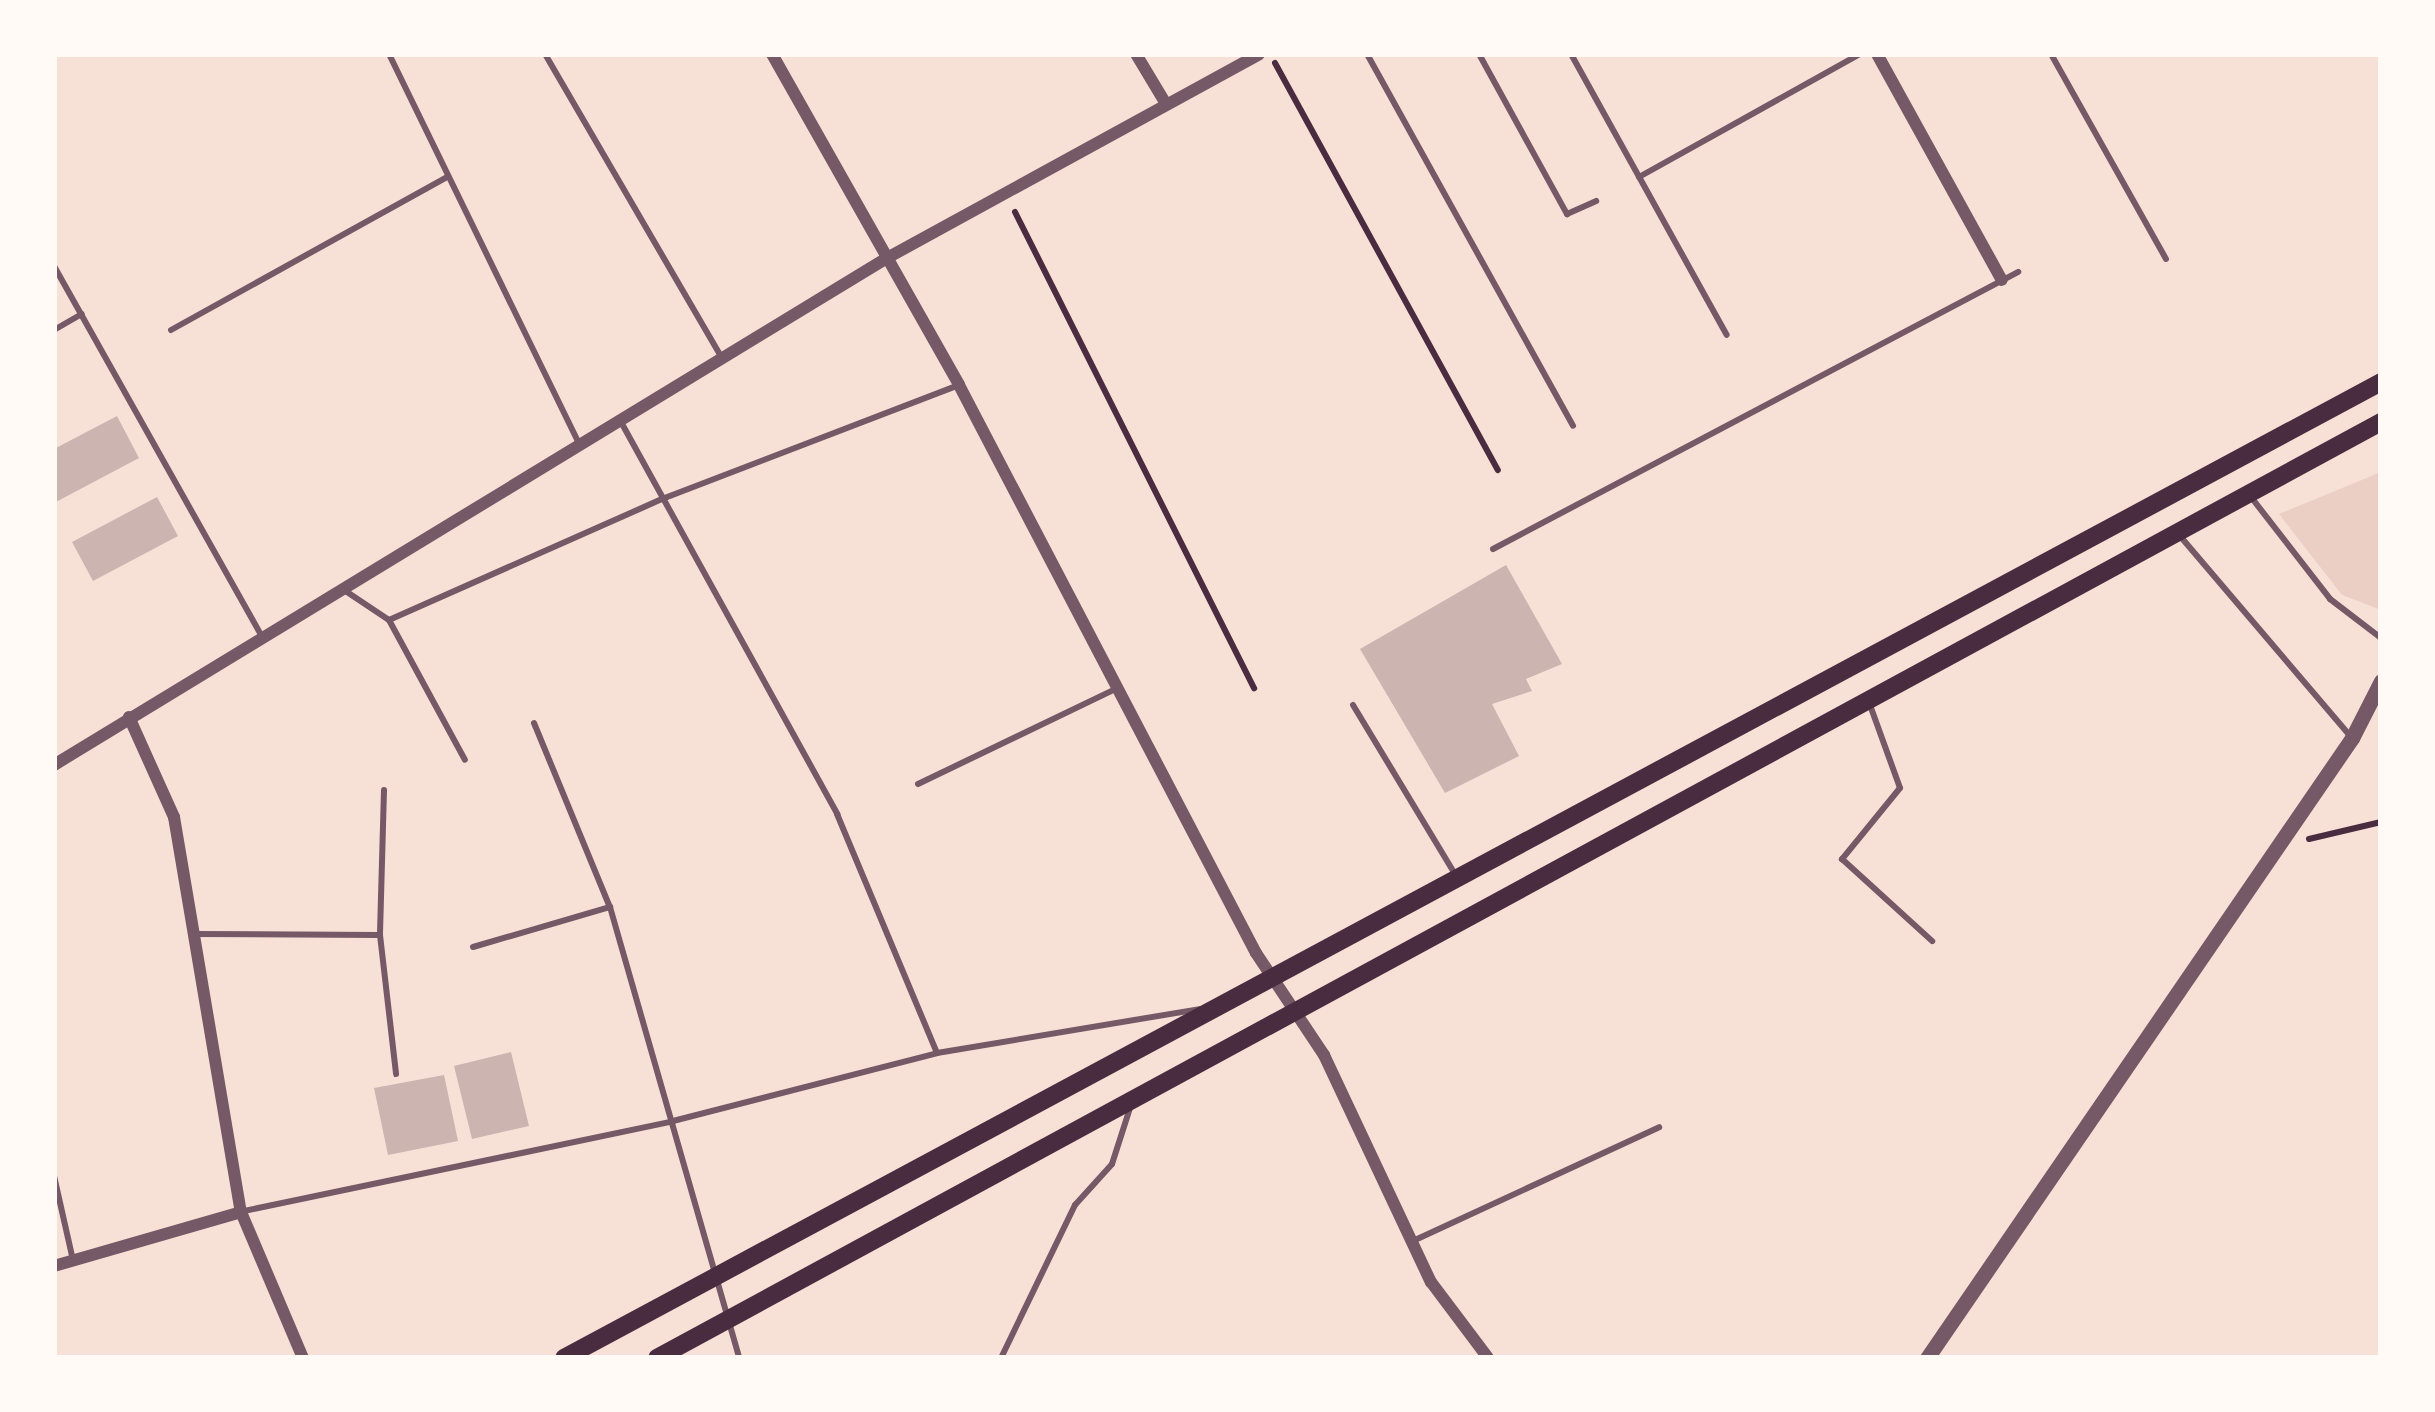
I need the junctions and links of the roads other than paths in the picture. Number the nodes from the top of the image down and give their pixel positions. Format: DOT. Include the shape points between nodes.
graph roads {
  1 [pos="389,54"];
  2 [pos="544,54"];
  3 [pos="772,54"];
  4 [pos="1136,54"];
  5 [pos="1259,54"];
  6 [pos="1367,54"];
  7 [pos="1479,54"];
  8 [pos="1571,54"];
  9 [pos="1860,54"];
  10 [pos="1877,54"];
  11 [pos="2051,54"];
  12 [pos="1166,104"];
  13 [pos="448,177"];
  14 [pos="1640,177"];
  15 [pos="1596,201"];
  16 [pos="887,258"];
  17 [pos="2166,259"];
  18 [pos="54,266"];
  19 [pos="2018,272"];
  20 [pos="2002,280"];
  21 [pos="82,314"];
  22 [pos="171,330"];
  23 [pos="54,331"];
  24 [pos="1727,334"];
  25 [pos="724,363"];
  26 [pos="2381,382"];
  27 [pos="959,385"];
  28 [pos="621,422"];
  29 [pos="2381,422"];
  30 [pos="1573,426"];
  31 [pos="578,442"];
  32 [pos="2249,494"];
  33 [pos="662,499"];
  34 [pos="2178,532"];
  35 [pos="1493,549"];
  36 [pos="344,590"];
  37 [pos="388,620"];
  38 [pos="2381,638"];
  39 [pos="264,640"];
  40 [pos="2381,681"];
  41 [pos="1113,690"];
  42 [pos="1867,699"];
  43 [pos="1353,706"];
  44 [pos="129,717"];
  45 [pos="534,723"];
  46 [pos="2352,738"];
  47 [pos="465,760"];
  48 [pos="54,766"];
  49 [pos="918,784"];
  50 [pos="383,790"];
  51 [pos="1456,875"];
  52 [pos="610,908"];
  53 [pos="193,934"];
  54 [pos="380,934"];
  55 [pos="1932,941"];
  56 [pos="473,947"];
  57 [pos="1273,973"];
  58 [pos="1206,1008"];
  59 [pos="1298,1016"];
  60 [pos="937,1053"];
  61 [pos="396,1074"];
  62 [pos="1130,1106"];
  63 [pos="673,1121"];
  64 [pos="1659,1127"];
  65 [pos="54,1176"];
  66 [pos="241,1212"];
  67 [pos="1412,1241"];
  68 [pos="74,1261"];
  69 [pos="54,1266"];
  70 [pos="717,1275"];
  71 [pos="730,1319"];
  72 [pos="303,1358"];
  73 [pos="564,1358"];
  74 [pos="657,1358"];
  75 [pos="739,1358"];
  76 [pos="1001,1358"];
  77 [pos="1488,1358"];
  78 [pos="1927,1358"];
  1 -- 13 [label="lane"];
  2 -- 25 [label="lane"];
  3 -- 16 [label="street"];
  4 -- 12 [label="street"];
  5 -- 12 [label="street"];
  6 -- 30 [label="lane"];
  7 -- 15 [label="lane" via="1567,214"];
  8 -- 14 [label="lane"];
  9 -- 14 [label="lane"];
  10 -- 20 [label="street"];
  11 -- 17 [label="lane"];
  12 -- 16 [label="street"];
  13 -- 22 [label="lane"];
  13 -- 31 [label="lane"];
  14 -- 24 [label="lane"];
  16 -- 25 [label="street"];
  16 -- 27 [label="street"];
  18 -- 21 [label="lane"];
  19 -- 20 [label="lane"];
  20 -- 35 [label="lane"];
  21 -- 23 [label="lane"];
  21 -- 39 [label="lane"];
  25 -- 28 [label="street"];
  26 -- 51 [label="main road"];
  27 -- 33 [label="lane"];
  27 -- 41 [label="street"];
  28 -- 31 [label="street"];
  28 -- 33 [label="lane"];
  29 -- 32 [label="main road"];
  31 -- 36 [label="street"];
  32 -- 34 [label="main road"];
  32 -- 38 [label="lane" via="2330,599"];
  33 -- 37 [label="lane"];
  33 -- 60 [label="lane" via="837,814"];
  34 -- 42 [label="main road"];
  34 -- 46 [label="lane"];
  36 -- 37 [label="lane"];
  36 -- 39 [label="street"];
  37 -- 47 [label="lane"];
  39 -- 44 [label="street"];
  40 -- 46 [label="street"];
  41 -- 49 [label="lane"];
  41 -- 57 [label="street"];
  42 -- 55 [label="lane" via="1900,788 1842,859"];
  42 -- 59 [label="main road"];
  43 -- 51 [label="lane"];
  44 -- 48 [label="street"];
  44 -- 53 [label="street" via="174,818"];
  45 -- 52 [label="lane"];
  46 -- 78 [label="street"];
  50 -- 54 [label="lane"];
  51 -- 57 [label="main road"];
  52 -- 56 [label="lane"];
  52 -- 63 [label="lane"];
  53 -- 54 [label="lane"];
  53 -- 66 [label="street"];
  54 -- 61 [label="lane"];
  57 -- 58 [label="main road"];
  57 -- 59 [label="street"];
  58 -- 60 [label="lane"];
  58 -- 70 [label="main road"];
  59 -- 62 [label="main road"];
  59 -- 67 [label="street"];
  60 -- 63 [label="lane"];
  62 -- 71 [label="main road"];
  62 -- 76 [label="lane" via="1112,1164 1075,1205"];
  63 -- 66 [label="lane"];
  63 -- 70 [label="lane"];
  64 -- 67 [label="lane"];
  65 -- 68 [label="lane"];
  66 -- 68 [label="street"];
  66 -- 72 [label="street"];
  67 -- 77 [label="street" via="1431,1282"];
  68 -- 69 [label="street"];
  70 -- 71 [label="lane"];
  70 -- 73 [label="main road"];
  71 -- 74 [label="main road"];
  71 -- 75 [label="lane"];
}
